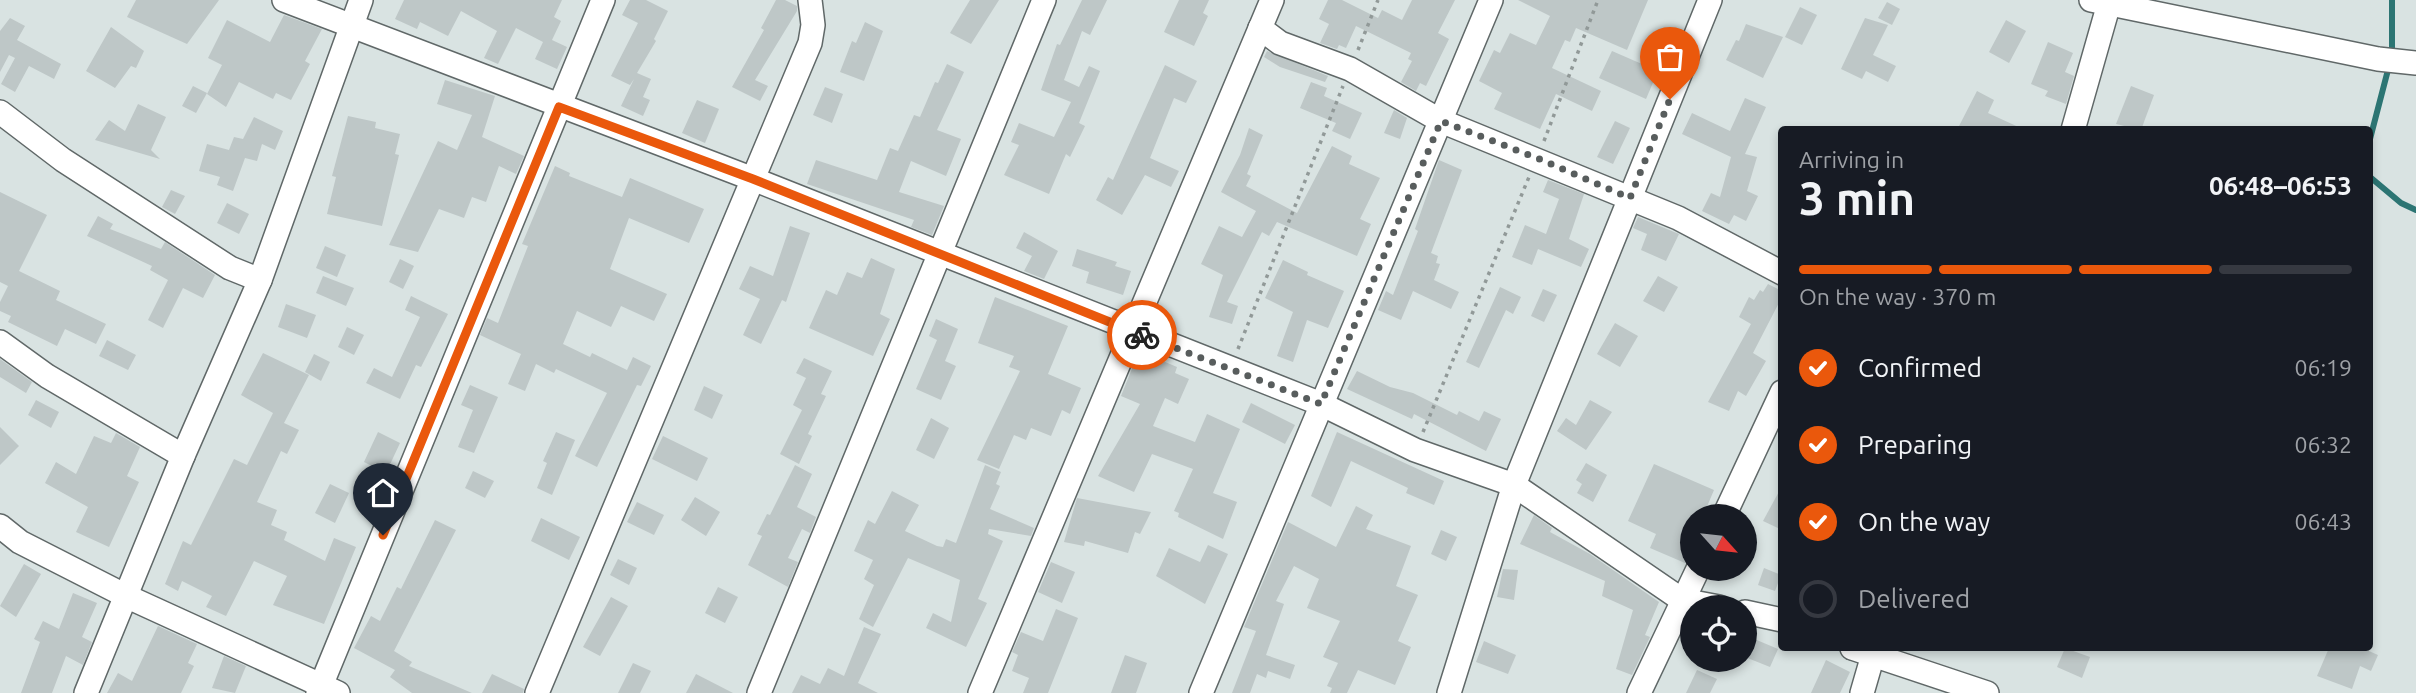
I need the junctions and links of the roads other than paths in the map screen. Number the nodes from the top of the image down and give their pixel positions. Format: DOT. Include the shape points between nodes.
graph roads {
  1 [pos="284,0"];
  2 [pos="361,0"];
  3 [pos="603,0"];
  4 [pos="810,0"];
  5 [pos="1044,0"];
  6 [pos="1272,0"];
  7 [pos="1490,0"];
  8 [pos="1710,0"];
  9 [pos="2103,1"];
  10 [pos="351,26"];
  11 [pos="1260,29"];
  12 [pos="2411,62"];
  13 [pos="559,107"];
  14 [pos="0,112"];
  15 [pos="1441,121"];
  16 [pos="2074,126"];
  17 [pos="753,179"];
  18 [pos="1630,198"];
  19 [pos="939,253"];
  20 [pos="1778,271"];
  21 [pos="260,280"];
  22 [pos="1133,331"];
  23 [pos="0,342"];
  24 [pos="1778,401"];
  25 [pos="1321,404"];
  26 [pos="183,456"];
  27 [pos="1514,485"];
  28 [pos="1730,504"];
  29 [pos="0,526"];
  30 [pos="128,597"];
  31 [pos="1680,599"];
  32 [pos="1680,604"];
  33 [pos="1757,615"];
  34 [pos="1778,619"];
  35 [pos="1866,651"];
  36 [pos="1869,651"];
  37 [pos="325,691"];
  38 [pos="86,693"];
  39 [pos="537,693"];
  40 [pos="759,693"];
  41 [pos="980,693"];
  42 [pos="1201,693"];
  43 [pos="1449,693"];
  44 [pos="1639,693"];
  45 [pos="1862,693"];
  46 [pos="1987,693"];
  1 -- 10 [label="street"];
  2 -- 10 [label="street"];
  3 -- 13 [label="street"];
  4 -- 17 [label="street" via="810,43"];
  5 -- 19 [label="street"];
  6 -- 11 [label="street"];
  7 -- 15 [label="street"];
  8 -- 18 [label="street"];
  9 -- 12 [label="street"];
  9 -- 16 [label="street"];
  10 -- 13 [label="street"];
  10 -- 21 [label="street"];
  11 -- 15 [label="street" via="1280,43 1350,69"];
  11 -- 22 [label="street"];
  13 -- 17 [label="street"];
  13 -- 37 [label="street"];
  14 -- 21 [label="street" via="63,160 230,268"];
  15 -- 18 [label="street"];
  15 -- 25 [label="street"];
  17 -- 19 [label="street"];
  17 -- 39 [label="street"];
  18 -- 20 [label="street"];
  18 -- 27 [label="street"];
  19 -- 22 [label="street"];
  19 -- 40 [label="street"];
  21 -- 26 [label="street"];
  22 -- 25 [label="street"];
  22 -- 41 [label="street"];
  23 -- 26 [label="street" via="47,376"];
  24 -- 28 [label="street"];
  25 -- 27 [label="street" via="1415,450"];
  25 -- 42 [label="street"];
  26 -- 30 [label="street"];
  27 -- 31 [label="street"];
  27 -- 43 [label="street"];
  29 -- 30 [label="street" via="20,542"];
  30 -- 37 [label="street"];
  30 -- 38 [label="street"];
  32 -- 44 [label="street"];
  33 -- 34 [label="street"];
  35 -- 45 [label="street"];
  36 -- 46 [label="street"];
}
